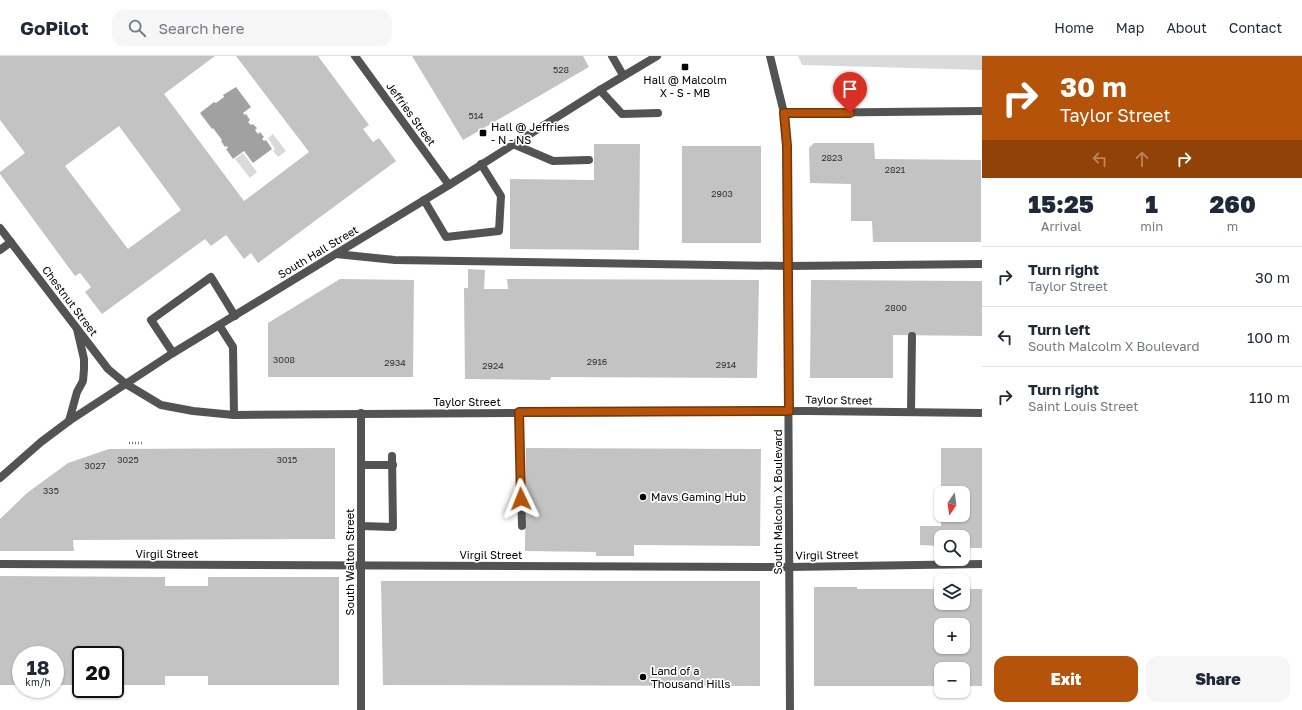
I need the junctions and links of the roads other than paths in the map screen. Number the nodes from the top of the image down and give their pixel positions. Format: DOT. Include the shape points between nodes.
graph roads {
  1 [pos="356,56"];
  2 [pos="612,56"];
  3 [pos="655,56"];
  4 [pos="770,56"];
  5 [pos="624,76"];
  6 [pos="600,90"];
  7 [pos="982,111"];
  8 [pos="658,113"];
  9 [pos="784,113"];
  10 [pos="513,144"];
  11 [pos="589,160"];
  12 [pos="481,164"];
  13 [pos="449,185"];
  14 [pos="424,200"];
  15 [pos="0,228"];
  16 [pos="10,242"];
  17 [pos="0,250"];
  18 [pos="336,254"];
  19 [pos="982,264"];
  20 [pos="788,266"];
  21 [pos="235,316"];
  22 [pos="220,325"];
  23 [pos="77,329"];
  24 [pos="912,336"];
  25 [pos="173,353"];
  26 [pos="126,384"];
  27 [pos="789,411"];
  28 [pos="519,412"];
  29 [pos="911,412"];
  30 [pos="361,413"];
  31 [pos="982,413"];
  32 [pos="234,415"];
  33 [pos="69,421"];
  34 [pos="392,456"];
  35 [pos="361,465"];
  36 [pos="393,465"];
  37 [pos="0,478"];
  38 [pos="361,526"];
  39 [pos="522,526"];
  40 [pos="0,564"];
  41 [pos="982,564"];
  42 [pos="361,565"];
  43 [pos="789,567"];
  44 [pos="361,710"];
  45 [pos="790,710"];
  1 -- 13 [label="street, Jeffries Street"];
  2 -- 5 [label="street"];
  3 -- 5 [label="street, South Hall Street"];
  4 -- 9 [label="street, South Malcolm X Boulevard"];
  5 -- 6 [label="street, South Hall Street"];
  6 -- 8 [label="street" via="622,114"];
  6 -- 10 [label="street, South Hall Street"];
  7 -- 9 [label="street"];
  9 -- 20 [label="street, South Malcolm X Boulevard" via="787,146"];
  10 -- 11 [label="street" via="553,161"];
  10 -- 12 [label="street, South Hall Street"];
  12 -- 13 [label="street, South Hall Street"];
  12 -- 14 [label="street" via="500,196 499,230 446,237"];
  13 -- 14 [label="street, South Hall Street"];
  14 -- 18 [label="street, South Hall Street"];
  15 -- 16 [label="street, Chestnut Street"];
  16 -- 17 [label="street"];
  16 -- 23 [label="street, Chestnut Street"];
  18 -- 20 [label="street" via="395,260"];
  18 -- 21 [label="street, South Hall Street"];
  19 -- 20 [label="street"];
  20 -- 27 [label="street, South Malcolm X Boulevard"];
  21 -- 22 [label="street, South Hall Street"];
  21 -- 25 [label="street" via="211,277 151,320"];
  22 -- 25 [label="street, South Hall Street"];
  22 -- 32 [label="street" via="233,347"];
  23 -- 26 [label="street, Chestnut Street" via="108,370"];
  23 -- 33 [label="street" via="84,359 83,381"];
  24 -- 29 [label="street"];
  25 -- 26 [label="street, South Hall Street"];
  26 -- 32 [label="street, Taylor Street" via="161,405"];
  26 -- 33 [label="street, South Hall Street"];
  27 -- 28 [label="street, Taylor Street"];
  27 -- 29 [label="street, Taylor Street"];
  27 -- 43 [label="street, South Malcolm X Boulevard"];
  28 -- 30 [label="street, Taylor Street"];
  28 -- 39 [label="street"];
  29 -- 31 [label="street, Taylor Street"];
  30 -- 32 [label="street, Taylor Street"];
  30 -- 35 [label="street, South Walton Street"];
  33 -- 37 [label="street, South Hall Street"];
  34 -- 36 [label="street"];
  35 -- 36 [label="street"];
  35 -- 38 [label="street, South Walton Street"];
  36 -- 38 [label="street" via="393,527"];
  38 -- 42 [label="street, South Walton Street"];
  40 -- 42 [label="street, Virgil Street"];
  41 -- 43 [label="street, Virgil Street"];
  42 -- 43 [label="street, Virgil Street"];
  42 -- 44 [label="street, South Walton Street"];
  43 -- 45 [label="street, South Malcolm X Boulevard"];
}
